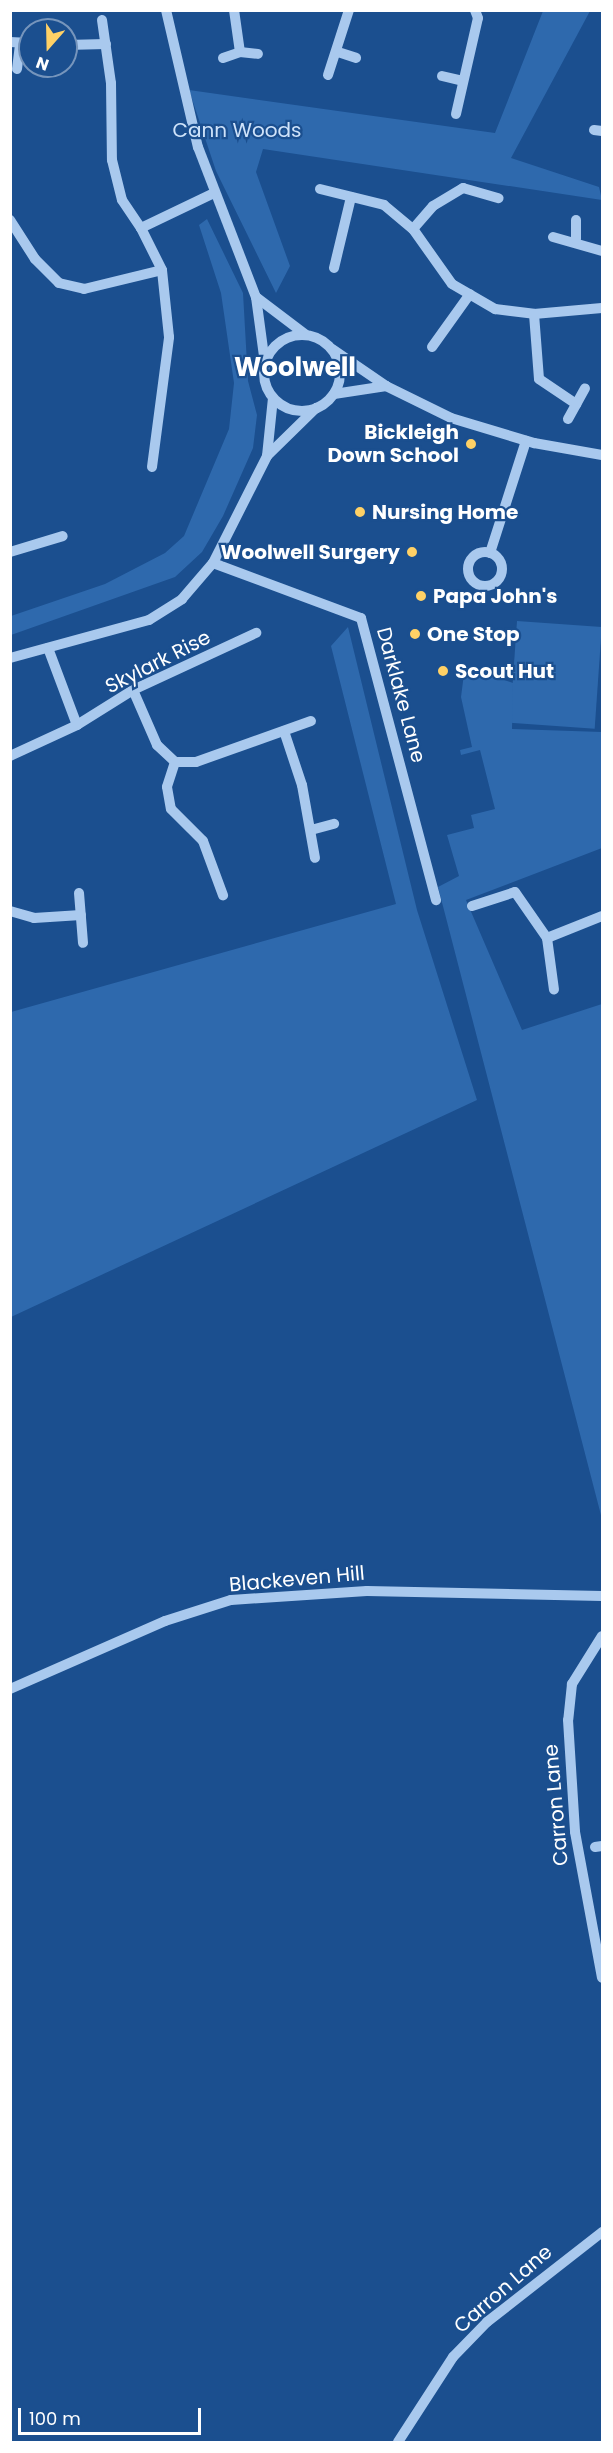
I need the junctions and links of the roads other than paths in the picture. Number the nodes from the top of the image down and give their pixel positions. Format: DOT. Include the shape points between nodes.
graph roads {
  1 [pos="166,10"];
  2 [pos="234,10"];
  3 [pos="349,10"];
  4 [pos="475,10"];
  5 [pos="102,20"];
  6 [pos="106,44"];
  7 [pos="78,45"];
  8 [pos="240,52"];
  9 [pos="338,52"];
  10 [pos="258,54"];
  11 [pos="223,58"];
  12 [pos="356,58"];
  13 [pos="18,60"];
  14 [pos="17,69"];
  15 [pos="328,75"];
  16 [pos="442,76"];
  17 [pos="460,80"];
  18 [pos="456,114"];
  19 [pos="320,189"];
  20 [pos="214,193"];
  21 [pos="351,197"];
  22 [pos="499,198"];
  23 [pos="10,220"];
  24 [pos="576,220"];
  25 [pos="141,228"];
  26 [pos="413,229"];
  27 [pos="554,237"];
  28 [pos="576,239"];
  29 [pos="603,251"];
  30 [pos="334,268"];
  31 [pos="162,270"];
  32 [pos="470,294"];
  33 [pos="256,297"];
  34 [pos="603,308"];
  35 [pos="534,314"];
  36 [pos="306,335"];
  37 [pos="432,347"];
  38 [pos="332,349"];
  39 [pos="265,364"];
  40 [pos="386,386"];
  41 [pos="585,388"];
  42 [pos="334,394"];
  43 [pos="273,398"];
  44 [pos="576,404"];
  45 [pos="316,408"];
  46 [pos="568,419"];
  47 [pos="526,441"];
  48 [pos="603,455"];
  49 [pos="267,456"];
  50 [pos="152,467"];
  51 [pos="63,536"];
  52 [pos="10,552"];
  53 [pos="490,553"];
  54 [pos="213,563"];
  55 [pos="256,633"];
  56 [pos="48,648"];
  57 [pos="10,658"];
  58 [pos="133,690"];
  59 [pos="311,721"];
  60 [pos="77,724"];
  61 [pos="284,731"];
  62 [pos="10,756"];
  63 [pos="175,762"];
  64 [pos="334,824"];
  65 [pos="311,830"];
  66 [pos="315,858"];
  67 [pos="78,893"];
  68 [pos="223,895"];
  69 [pos="436,900"];
  70 [pos="472,906"];
  71 [pos="10,911"];
  72 [pos="81,915"];
  73 [pos="603,916"];
  74 [pos="547,938"];
  75 [pos="83,943"];
  76 [pos="554,990"];
  77 [pos="603,1596"];
  78 [pos="603,1636"];
  79 [pos="10,1689"];
  80 [pos="603,1978"];
  81 [pos="603,2232"];
  82 [pos="398,2442"];
  1 -- 20 [label="street" via="187,110"];
  2 -- 8 [label="street"];
  3 -- 9 [label="street"];
  4 -- 17 [label="street" via="474,40"];
  5 -- 6 [label="street"];
  6 -- 7 [label="street"];
  6 -- 25 [label="street" via="112,160 122,200"];
  8 -- 10 [label="street"];
  8 -- 11 [label="street"];
  9 -- 12 [label="street"];
  9 -- 15 [label="street"];
  13 -- 14 [label="street"];
  16 -- 17 [label="street"];
  17 -- 18 [label="street"];
  19 -- 21 [label="street"];
  20 -- 25 [label="street"];
  20 -- 33 [label="street"];
  21 -- 26 [label="street" via="384,205"];
  21 -- 30 [label="street"];
  22 -- 26 [label="street" via="463,188 433,206"];
  23 -- 31 [label="street" via="35,259 59,283 84,289"];
  24 -- 28 [label="street"];
  25 -- 31 [label="street"];
  26 -- 32 [label="street" via="452,284"];
  27 -- 28 [label="street"];
  28 -- 29 [label="street"];
  31 -- 50 [label="street" via="169,338"];
  32 -- 35 [label="street" via="495,309"];
  32 -- 37 [label="street"];
  33 -- 36 [label="street"];
  33 -- 39 [label="street"];
  34 -- 35 [label="street"];
  35 -- 44 [label="street" via="539,379"];
  36 -- 38 [label="street"];
  36 -- 39 [label="street" via="285,339"];
  38 -- 40 [label="street"];
  38 -- 42 [label="street" via="340,379"];
  39 -- 43 [label="street"];
  40 -- 42 [label="street"];
  40 -- 47 [label="street" via="451,418"];
  41 -- 44 [label="street"];
  42 -- 45 [label="street"];
  43 -- 45 [label="street" via="293,410"];
  43 -- 49 [label="street"];
  44 -- 46 [label="street"];
  45 -- 49 [label="street"];
  47 -- 48 [label="street"];
  47 -- 53 [label="street"];
  49 -- 54 [label="street"];
  51 -- 52 [label="street"];
  54 -- 56 [label="street" via="183,599 149,620"];
  54 -- 69 [label="street, Darklake Lane" via="361,618"];
  55 -- 58 [label="street, Skylark Rise"];
  56 -- 57 [label="street"];
  56 -- 60 [label="street"];
  58 -- 60 [label="street, Skylark Rise"];
  58 -- 63 [label="street" via="157,745"];
  59 -- 61 [label="street"];
  60 -- 62 [label="street, Skylark Rise"];
  61 -- 63 [label="street" via="196,762"];
  61 -- 65 [label="street"];
  63 -- 68 [label="street" via="167,787 171,809 203,841"];
  64 -- 65 [label="street"];
  65 -- 66 [label="street"];
  67 -- 72 [label="street"];
  70 -- 74 [label="street" via="515,892"];
  71 -- 72 [label="street" via="34,918"];
  72 -- 75 [label="street"];
  73 -- 74 [label="street"];
  74 -- 76 [label="street"];
  77 -- 79 [label="street, Blackeven Hill" via="367,1591 231,1600 165,1621"];
  78 -- 80 [label="street, Carron Lane" via="572,1684 568,1720 575,1832"];
  81 -- 82 [label="street, Carron Lane" via="487,2322 453,2357"];
}
